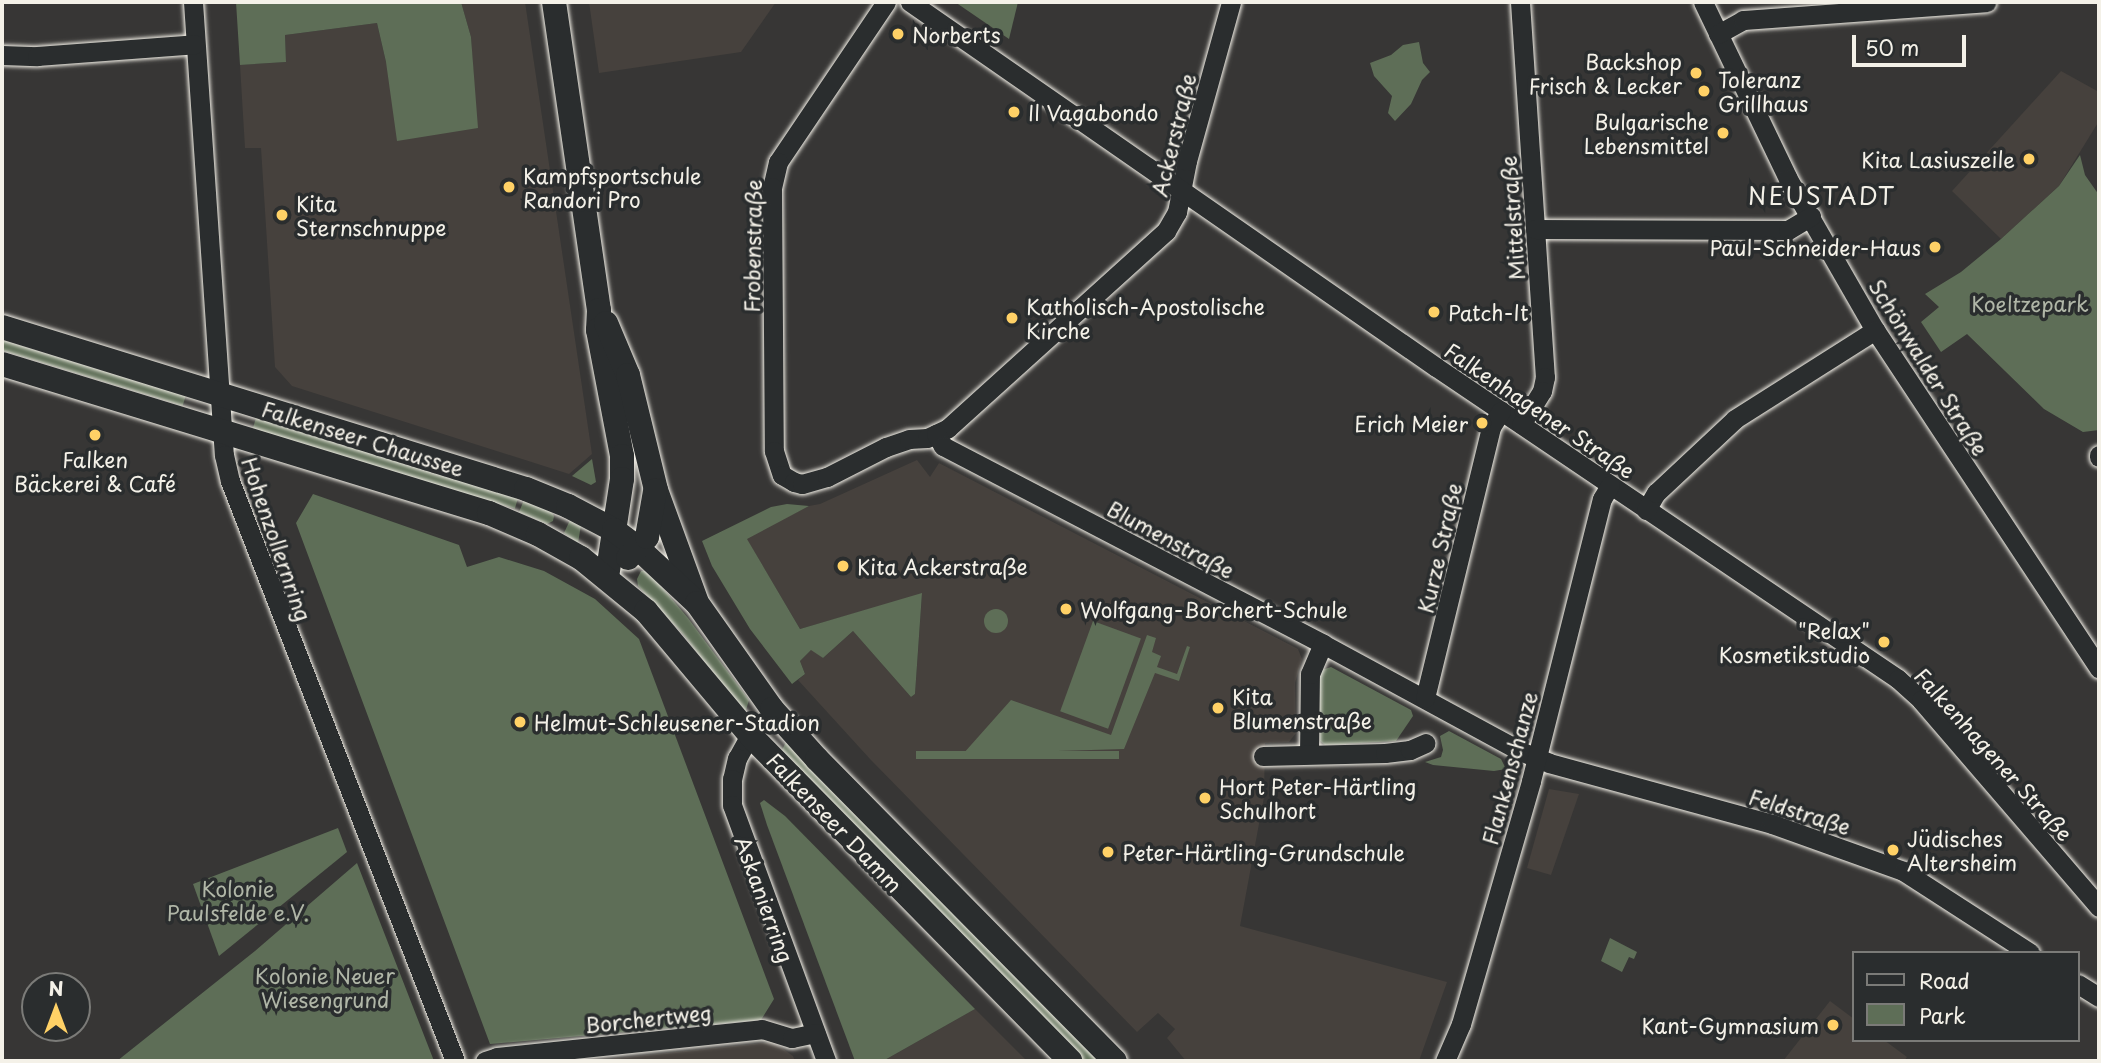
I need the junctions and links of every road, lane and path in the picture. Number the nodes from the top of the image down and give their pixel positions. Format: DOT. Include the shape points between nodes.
graph roads {
  1 [pos="192,2"];
  2 [pos="554,2"];
  3 [pos="886,2"];
  4 [pos="910,2"];
  5 [pos="1231,2"];
  6 [pos="1520,2"];
  7 [pos="1703,2"];
  8 [pos="1986,2"];
  9 [pos="1718,34"];
  10 [pos="195,44"];
  11 [pos="2,55"];
  12 [pos="1182,188"];
  13 [pos="1811,216"];
  14 [pos="1535,229"];
  15 [pos="599,310"];
  16 [pos="2,327"];
  17 [pos="1875,330"];
  18 [pos="2,364"];
  19 [pos="221,395"];
  20 [pos="1501,411"];
  21 [pos="1521,424"];
  22 [pos="223,432"];
  23 [pos="936,434"];
  24 [pos="787,480"];
  25 [pos="1610,485"];
  26 [pos="656,490"];
  27 [pos="568,506"];
  28 [pos="1646,510"];
  29 [pos="614,530"];
  30 [pos="551,540"];
  31 [pos="639,549"];
  32 [pos="607,577"];
  33 [pos="697,603"];
  34 [pos="1323,644"];
  35 [pos="2099,670"];
  36 [pos="1425,698"];
  37 [pos="772,709"];
  38 [pos="750,735"];
  39 [pos="1426,743"];
  40 [pos="1309,754"];
  41 [pos="1263,756"];
  42 [pos="1537,759"];
  43 [pos="2099,907"];
  44 [pos="2027,951"];
  45 [pos="2080,985"];
  46 [pos="2099,997"];
  47 [pos="814,1033"];
  48 [pos="455,1061"];
  49 [pos="485,1061"];
  50 [pos="826,1061"];
  51 [pos="1070,1061"];
  52 [pos="1115,1061"];
  53 [pos="1446,1061"];
  1 -- 10 [label="street, Hohenzollernring"];
  2 -- 15 [label="main road"];
  3 -- 24 [label="street, Frobenstraße" via="778,162 772,187 774,451 776,465"];
  4 -- 12 [label="street, Falkenhagener Straße"];
  5 -- 12 [label="street, Ackerstraße"];
  6 -- 14 [label="street, Mittelstraße"];
  7 -- 9 [label="street, Schönwalder Straße"];
  8 -- 9 [label="street" via="1743,20"];
  9 -- 13 [label="street, Schönwalder Straße"];
  10 -- 11 [label="street" via="37,57"];
  10 -- 19 [label="street, Hohenzollernring"];
  12 -- 20 [label="street, Falkenhagener Straße"];
  12 -- 23 [label="street, Ackerstraße" via="1177,212 1166,231"];
  13 -- 14 [label="street" via="1788,230"];
  13 -- 17 [label="street, Schönwalder Straße"];
  14 -- 21 [label="street, Mittelstraße" via="1545,377 1542,391"];
  15 -- 26 [label="main road" via="628,375"];
  15 -- 29 [label="main road" via="598,330 622,456"];
  16 -- 19 [label="main road, Falkenseer Chaussee"];
  17 -- 28 [label="street" via="1735,419 1656,493"];
  17 -- 35 [label="street, Schönwalder Straße"];
  18 -- 22 [label="main road, Falkenseer Chaussee"];
  19 -- 22 [label="street, Hohenzollernring"];
  19 -- 27 [label="main road, Falkenseer Chaussee"];
  20 -- 21 [label="street, Falkenhagener Straße"];
  20 -- 36 [label="street, Kurze Straße" via="1491,427"];
  21 -- 25 [label="street, Falkenhagener Straße"];
  22 -- 30 [label="main road, Falkenseer Chaussee" via="489,513"];
  22 -- 48 [label="street, Hohenzollernring" via="230,481 256,554"];
  23 -- 24 [label="street, Ackerstraße" via="886,447 819,480 802,484"];
  23 -- 34 [label="street, Blumenstraße" via="943,446"];
  25 -- 28 [label="street, Falkenhagener Straße"];
  25 -- 42 [label="street, Flankenschanze" via="1602,499"];
  26 -- 31 [label="main road" via="650,528"];
  26 -- 33 [label="main road"];
  27 -- 29 [label="main road, Falkenseer Chaussee"];
  27 -- 30 [label="main road"];
  28 -- 43 [label="street, Falkenhagener Straße" via="1913,692"];
  29 -- 31 [label="main road, Falkenseer Chaussee"];
  29 -- 32 [label="main road"];
  30 -- 32 [label="main road, Falkenseer Chaussee"];
  31 -- 32 [label="main road"];
  31 -- 33 [label="main road, Falkenseer Chaussee"];
  32 -- 38 [label="main road, Falkenseer Damm" via="646,611"];
  33 -- 37 [label="main road, Falkenseer Damm"];
  34 -- 36 [label="street, Blumenstraße"];
  34 -- 40 [label="street" via="1310,674"];
  36 -- 42 [label="street, Blumenstraße"];
  37 -- 38 [label="main road"];
  37 -- 52 [label="main road, Falkenseer Damm" via="861,806"];
  38 -- 47 [label="street, Askanierring" via="737,758 732,805"];
  38 -- 51 [label="main road, Falkenseer Damm"];
  39 -- 40 [label="street" via="1385,753"];
  40 -- 41 [label="street"];
  42 -- 44 [label="street, Feldstraße" via="1772,824 1872,859 1912,876"];
  42 -- 53 [label="street, Flankenschanze" via="1461,1024"];
  45 -- 46 [label="street"];
  47 -- 49 [label="street, Borchertweg" via="792,1038 762,1029"];
  47 -- 50 [label="street, Askanierring"];
}
